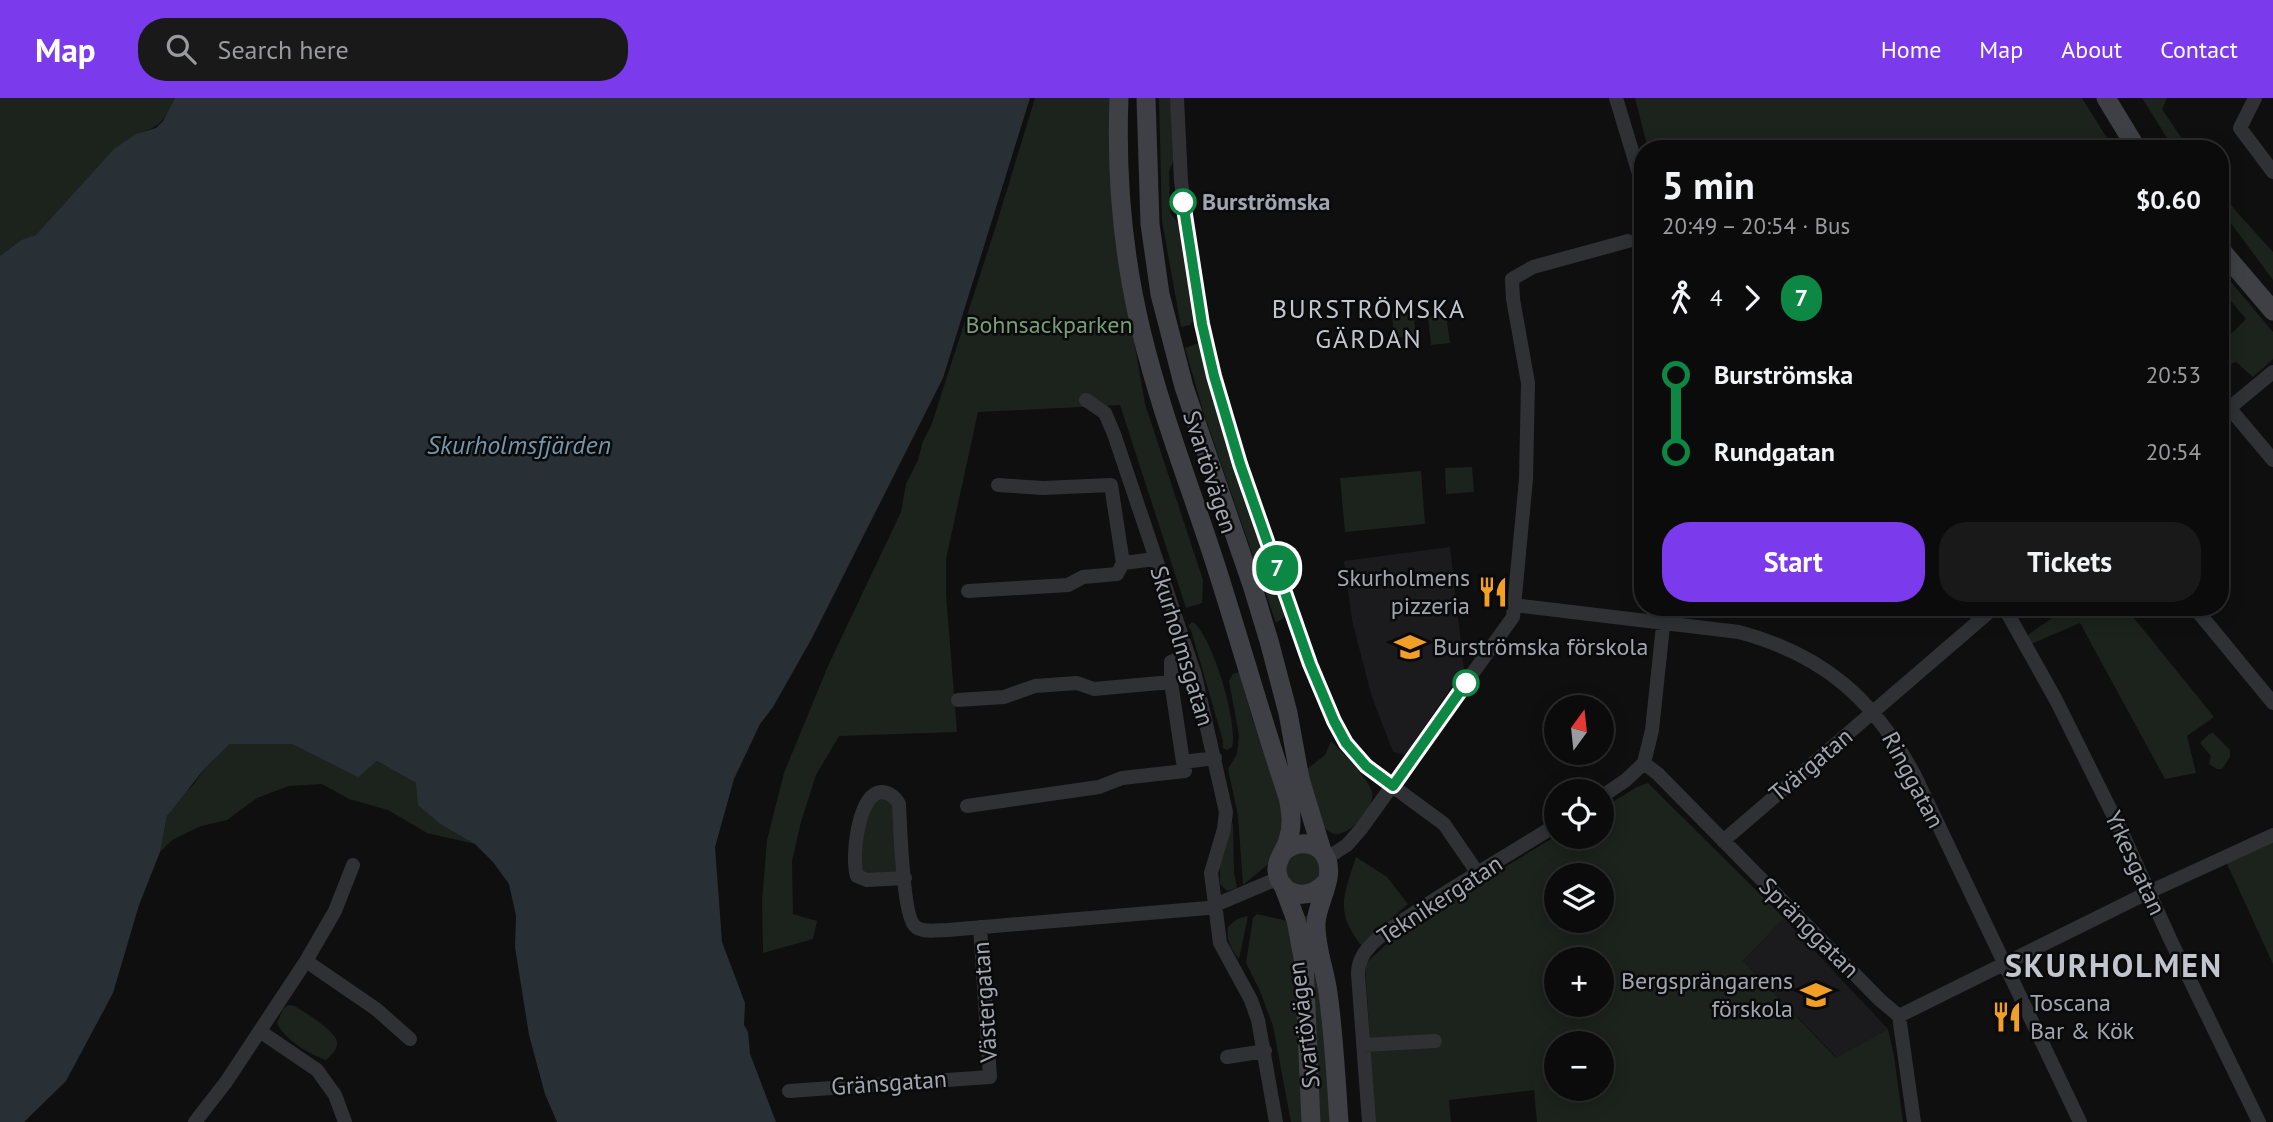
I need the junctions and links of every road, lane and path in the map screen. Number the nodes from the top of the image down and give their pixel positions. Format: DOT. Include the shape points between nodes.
graph roads {
  1 [pos="1119,98"];
  2 [pos="1146,98"];
  3 [pos="1177,98"];
  4 [pos="1616,98"];
  5 [pos="2106,98"];
  6 [pos="2255,98"];
  7 [pos="2132,140"];
  8 [pos="1634,157"];
  9 [pos="2273,172"];
  10 [pos="1628,241"];
  11 [pos="2229,259"];
  12 [pos="2273,311"];
  13 [pos="2273,372"];
  14 [pos="1086,400"];
  15 [pos="2229,403"];
  16 [pos="2229,412"];
  17 [pos="2273,460"];
  18 [pos="998,485"];
  19 [pos="1134,495"];
  20 [pos="1113,499"];
  21 [pos="1155,558"];
  22 [pos="1123,563"];
  23 [pos="968,591"];
  24 [pos="1514,605"];
  25 [pos="1634,615"];
  26 [pos="1664,616"];
  27 [pos="1668,616"];
  28 [pos="1985,616"];
  29 [pos="2009,616"];
  30 [pos="2201,616"];
  31 [pos="1188,655"];
  32 [pos="1171,682"];
  33 [pos="958,700"];
  34 [pos="2273,703"];
  35 [pos="1874,712"];
  36 [pos="1215,758"];
  37 [pos="1183,762"];
  38 [pos="1644,763"];
  39 [pos="1393,786"];
  40 [pos="1614,788"];
  41 [pos="967,806"];
  42 [pos="1544,832"];
  43 [pos="2273,835"];
  44 [pos="1723,841"];
  45 [pos="1283,852"];
  46 [pos="1324,855"];
  47 [pos="353,865"];
  48 [pos="1477,872"];
  49 [pos="905,878"];
  50 [pos="1281,881"];
  51 [pos="1326,881"];
  52 [pos="2149,892"];
  53 [pos="1217,905"];
  54 [pos="980,927"];
  55 [pos="306,961"];
  56 [pos="2004,964"];
  57 [pos="1899,1016"];
  58 [pos="261,1032"];
  59 [pos="410,1039"];
  60 [pos="1435,1041"];
  61 [pos="1364,1045"];
  62 [pos="1265,1051"];
  63 [pos="1227,1056"];
  64 [pos="990,1076"];
  65 [pos="789,1091"];
  66 [pos="195,1122"];
  67 [pos="345,1122"];
  68 [pos="1276,1122"];
  69 [pos="1311,1122"];
  70 [pos="1339,1122"];
  71 [pos="1369,1122"];
  72 [pos="1914,1122"];
  73 [pos="2080,1122"];
  74 [pos="2259,1122"];
  1 -- 45 [label="main road, Svartövägen" via="1122,208 1141,331 1288,797 1292,821"];
  2 -- 46 [label="main road, Svartövägen" via="1150,224 1160,294 1184,387 1269,641 1300,779"];
  3 -- 39 [label="street" via="1181,181 1199,312 1232,440 1334,721 1366,766"];
  4 -- 8 [label="street"];
  5 -- 7 [label="main road"];
  6 -- 9 [label="street" via="2240,128"];
  10 -- 24 [label="street" via="1533,267 1512,279 1528,383 1526,479"];
  11 -- 12 [label="main road"];
  13 -- 15 [label="street"];
  14 -- 19 [label="street, Skurholmsgatan" via="1105,413"];
  16 -- 17 [label="street"];
  18 -- 20 [label="street" via="1108,484"];
  19 -- 20 [label="street"];
  19 -- 21 [label="street, Skurholmsgatan"];
  20 -- 22 [label="street"];
  21 -- 22 [label="street"];
  21 -- 31 [label="street, Skurholmsgatan"];
  22 -- 23 [label="street" via="1117,574 1083,577 1068,585"];
  24 -- 25 [label="street, Ringgatan" via="1591,616"];
  24 -- 39 [label="street" via="1513,617 1502,635"];
  26 -- 38 [label="street" via="1652,730"];
  27 -- 35 [label="street, Ringgatan" via="1772,642 1832,674"];
  28 -- 35 [label="street, Tvärgatan"];
  29 -- 52 [label="street, Yrkesgatan"];
  30 -- 34 [label="street"];
  31 -- 32 [label="street" via="1171,662"];
  31 -- 36 [label="street, Skurholmsgatan"];
  32 -- 33 [label="street" via="1094,689 1077,683 1028,688 1004,697"];
  32 -- 37 [label="street"];
  35 -- 44 [label="street, Tvärgatan"];
  35 -- 56 [label="street, Ringgatan" via="1915,776"];
  36 -- 37 [label="street"];
  36 -- 53 [label="street, Skurholmsgatan" via="1226,812 1211,873"];
  37 -- 41 [label="street" via="1185,771"];
  38 -- 40 [label="street"];
  38 -- 44 [label="street, Spränggatan"];
  39 -- 46 [label="street" via="1347,845"];
  39 -- 48 [label="street" via="1444,824"];
  42 -- 48 [label="street, Teknikergatan"];
  43 -- 52 [label="street"];
  44 -- 57 [label="street, Spränggatan"];
  45 -- 46 [label="main road" via="1302,843 1313,845"];
  45 -- 50 [label="main road" via="1278,866"];
  46 -- 51 [label="main road" via="1329,869"];
  47 -- 55 [label="street" via="335,911"];
  48 -- 61 [label="street, Teknikergatan" via="1389,930 1364,954 1358,974"];
  49 -- 49 [label="street" via="867,880 857,876 855,852 861,819 873,795 886,792 899,804"];
  49 -- 54 [label="street" via="907,910 914,926 925,930"];
  50 -- 51 [label="main road" via="1292,892 1306,895"];
  50 -- 53 [label="street"];
  50 -- 69 [label="main road, Svartövägen" via="1296,920 1304,963"];
  51 -- 70 [label="main road, Svartövägen" via="1316,926 1333,1028"];
  52 -- 56 [label="street"];
  52 -- 74 [label="street, Yrkesgatan"];
  53 -- 54 [label="street"];
  53 -- 62 [label="street, Skurholmsgatan" via="1220,943 1251,1000"];
  54 -- 64 [label="street, Västergatan"];
  55 -- 58 [label="street"];
  55 -- 59 [label="street" via="376,1009"];
  56 -- 57 [label="street"];
  56 -- 73 [label="street, Ringgatan"];
  57 -- 72 [label="street"];
  58 -- 66 [label="street"];
  58 -- 67 [label="street" via="326,1079"];
  60 -- 61 [label="street"];
  61 -- 71 [label="street, Teknikergatan"];
  62 -- 63 [label="street"];
  62 -- 68 [label="street, Skurholmsgatan"];
  64 -- 65 [label="street, Gränsgatan"];
}
